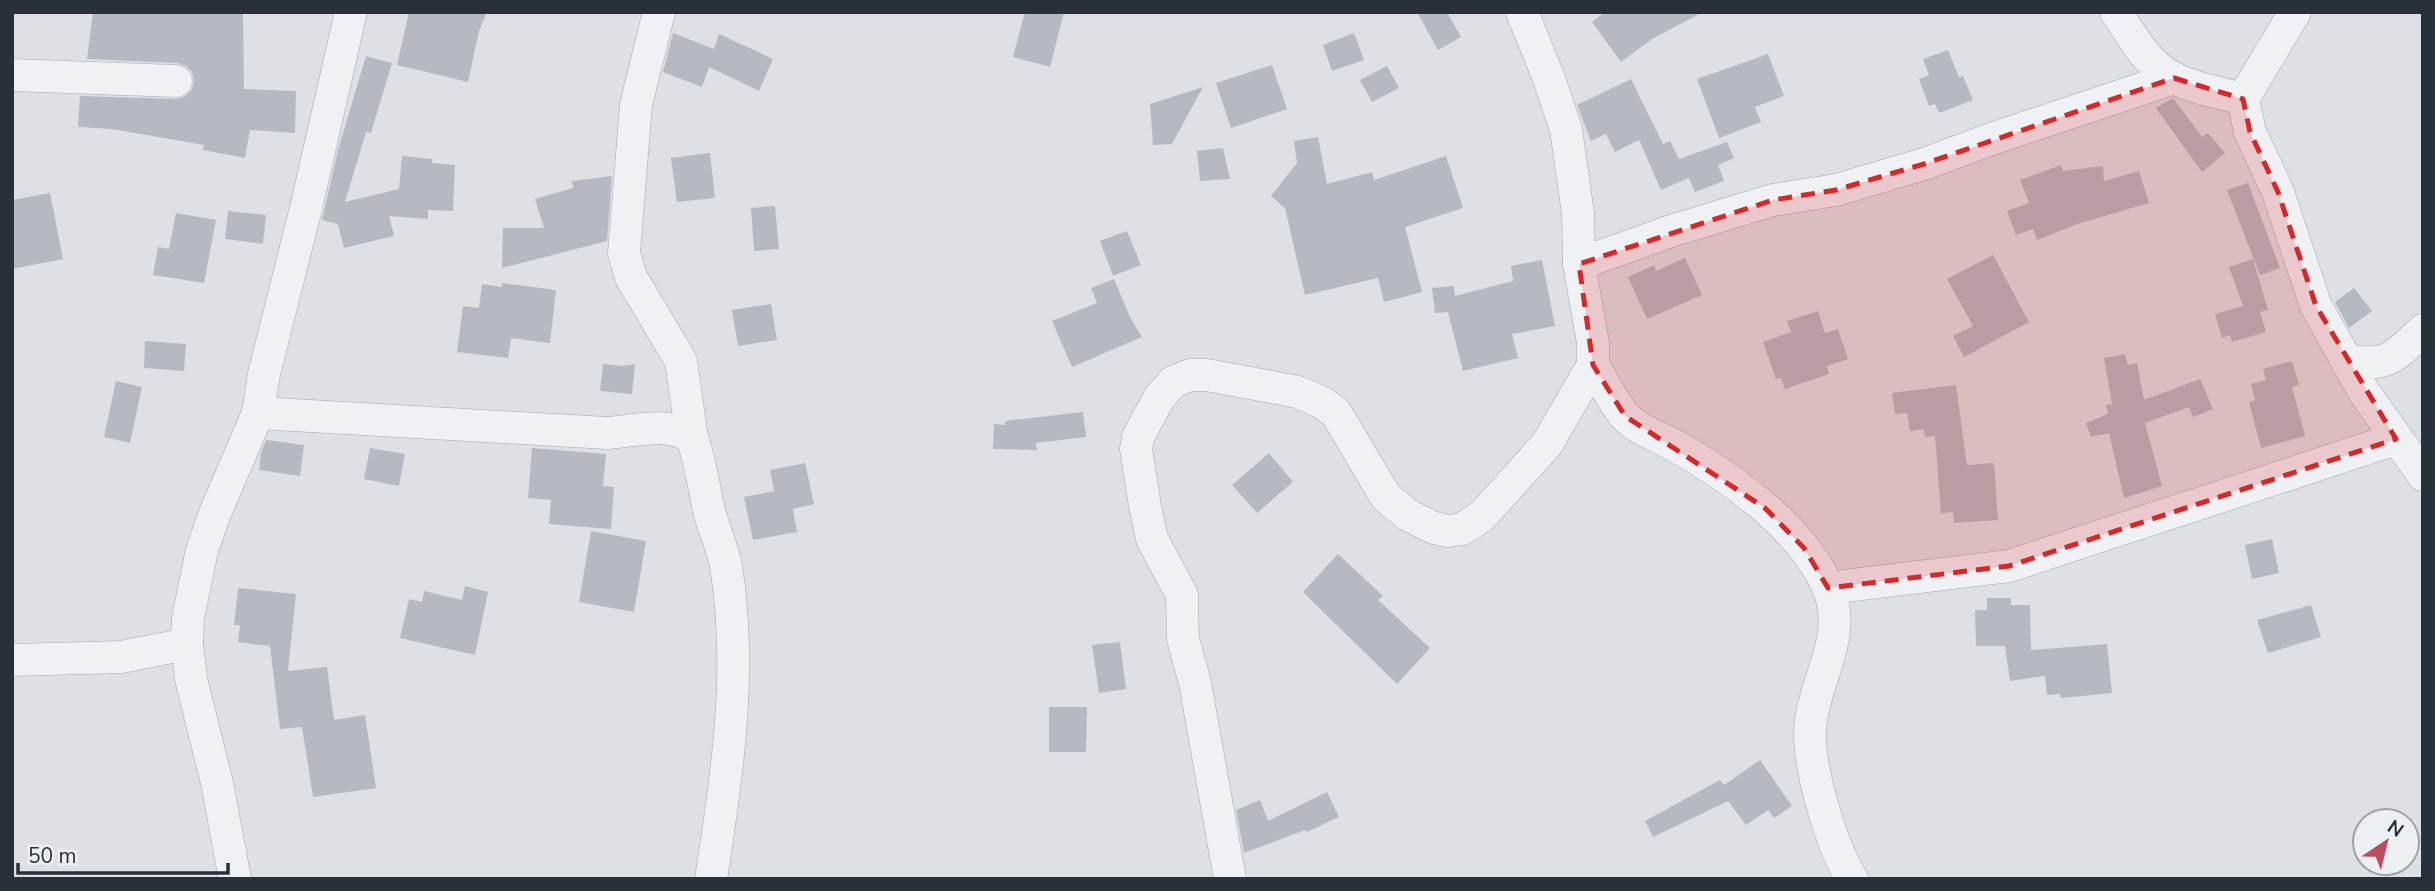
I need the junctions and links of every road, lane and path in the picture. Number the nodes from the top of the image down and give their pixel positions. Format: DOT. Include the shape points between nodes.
graph roads {
  1 [pos="351,12"];
  2 [pos="659,12"];
  3 [pos="1522,12"];
  4 [pos="2116,12"];
  5 [pos="2295,12"];
  6 [pos="12,75"];
  7 [pos="2174,78"];
  8 [pos="176,81"];
  9 [pos="2243,99"];
  10 [pos="1579,264"];
  11 [pos="2423,330"];
  12 [pos="2346,362"];
  13 [pos="1593,365"];
  14 [pos="258,413"];
  15 [pos="692,438"];
  16 [pos="2396,439"];
  17 [pos="2423,475"];
  18 [pos="1828,588"];
  19 [pos="187,644"];
  20 [pos="12,660"];
  21 [pos="235,879"];
  22 [pos="711,879"];
  23 [pos="1230,879"];
  24 [pos="1852,879"];
  1 -- 14 [label="street"];
  2 -- 15 [label="street" via="636,105 624,253 631,277 681,360"];
  3 -- 10 [label="street" via="1566,129 1577,202"];
  4 -- 7 [label="street" via="2152,63"];
  5 -- 9 [label="street"];
  6 -- 8 [label="street"];
  7 -- 9 [label="street"];
  7 -- 10 [label="street" via="1924,164 1836,190 1773,200"];
  9 -- 12 [label="street" via="2250,132 2278,192 2316,306"];
  10 -- 13 [label="street"];
  11 -- 12 [label="street" via="2396,355 2374,364"];
  12 -- 16 [label="street"];
  13 -- 18 [label="street" via="1625,416 1765,508 1804,548"];
  13 -- 23 [label="street" via="1547,444 1482,516 1462,529 1448,531 1408,515 1386,496 1336,413 1323,403 1298,392 1207,376 1181,378 1159,398 1142,426 1136,449 1152,539 1182,595 1183,639"];
  14 -- 15 [label="street" via="607,433 678,430"];
  14 -- 19 [label="street" via="202,550"];
  15 -- 22 [label="street" via="730,592 731,707 725,794"];
  16 -- 17 [label="street"];
  16 -- 18 [label="street" via="2009,566"];
  18 -- 24 [label="street" via="1836,620 1829,660 1812,710 1810,738 1836,845"];
  19 -- 20 [label="street" via="121,657"];
  19 -- 21 [label="street"];
}
